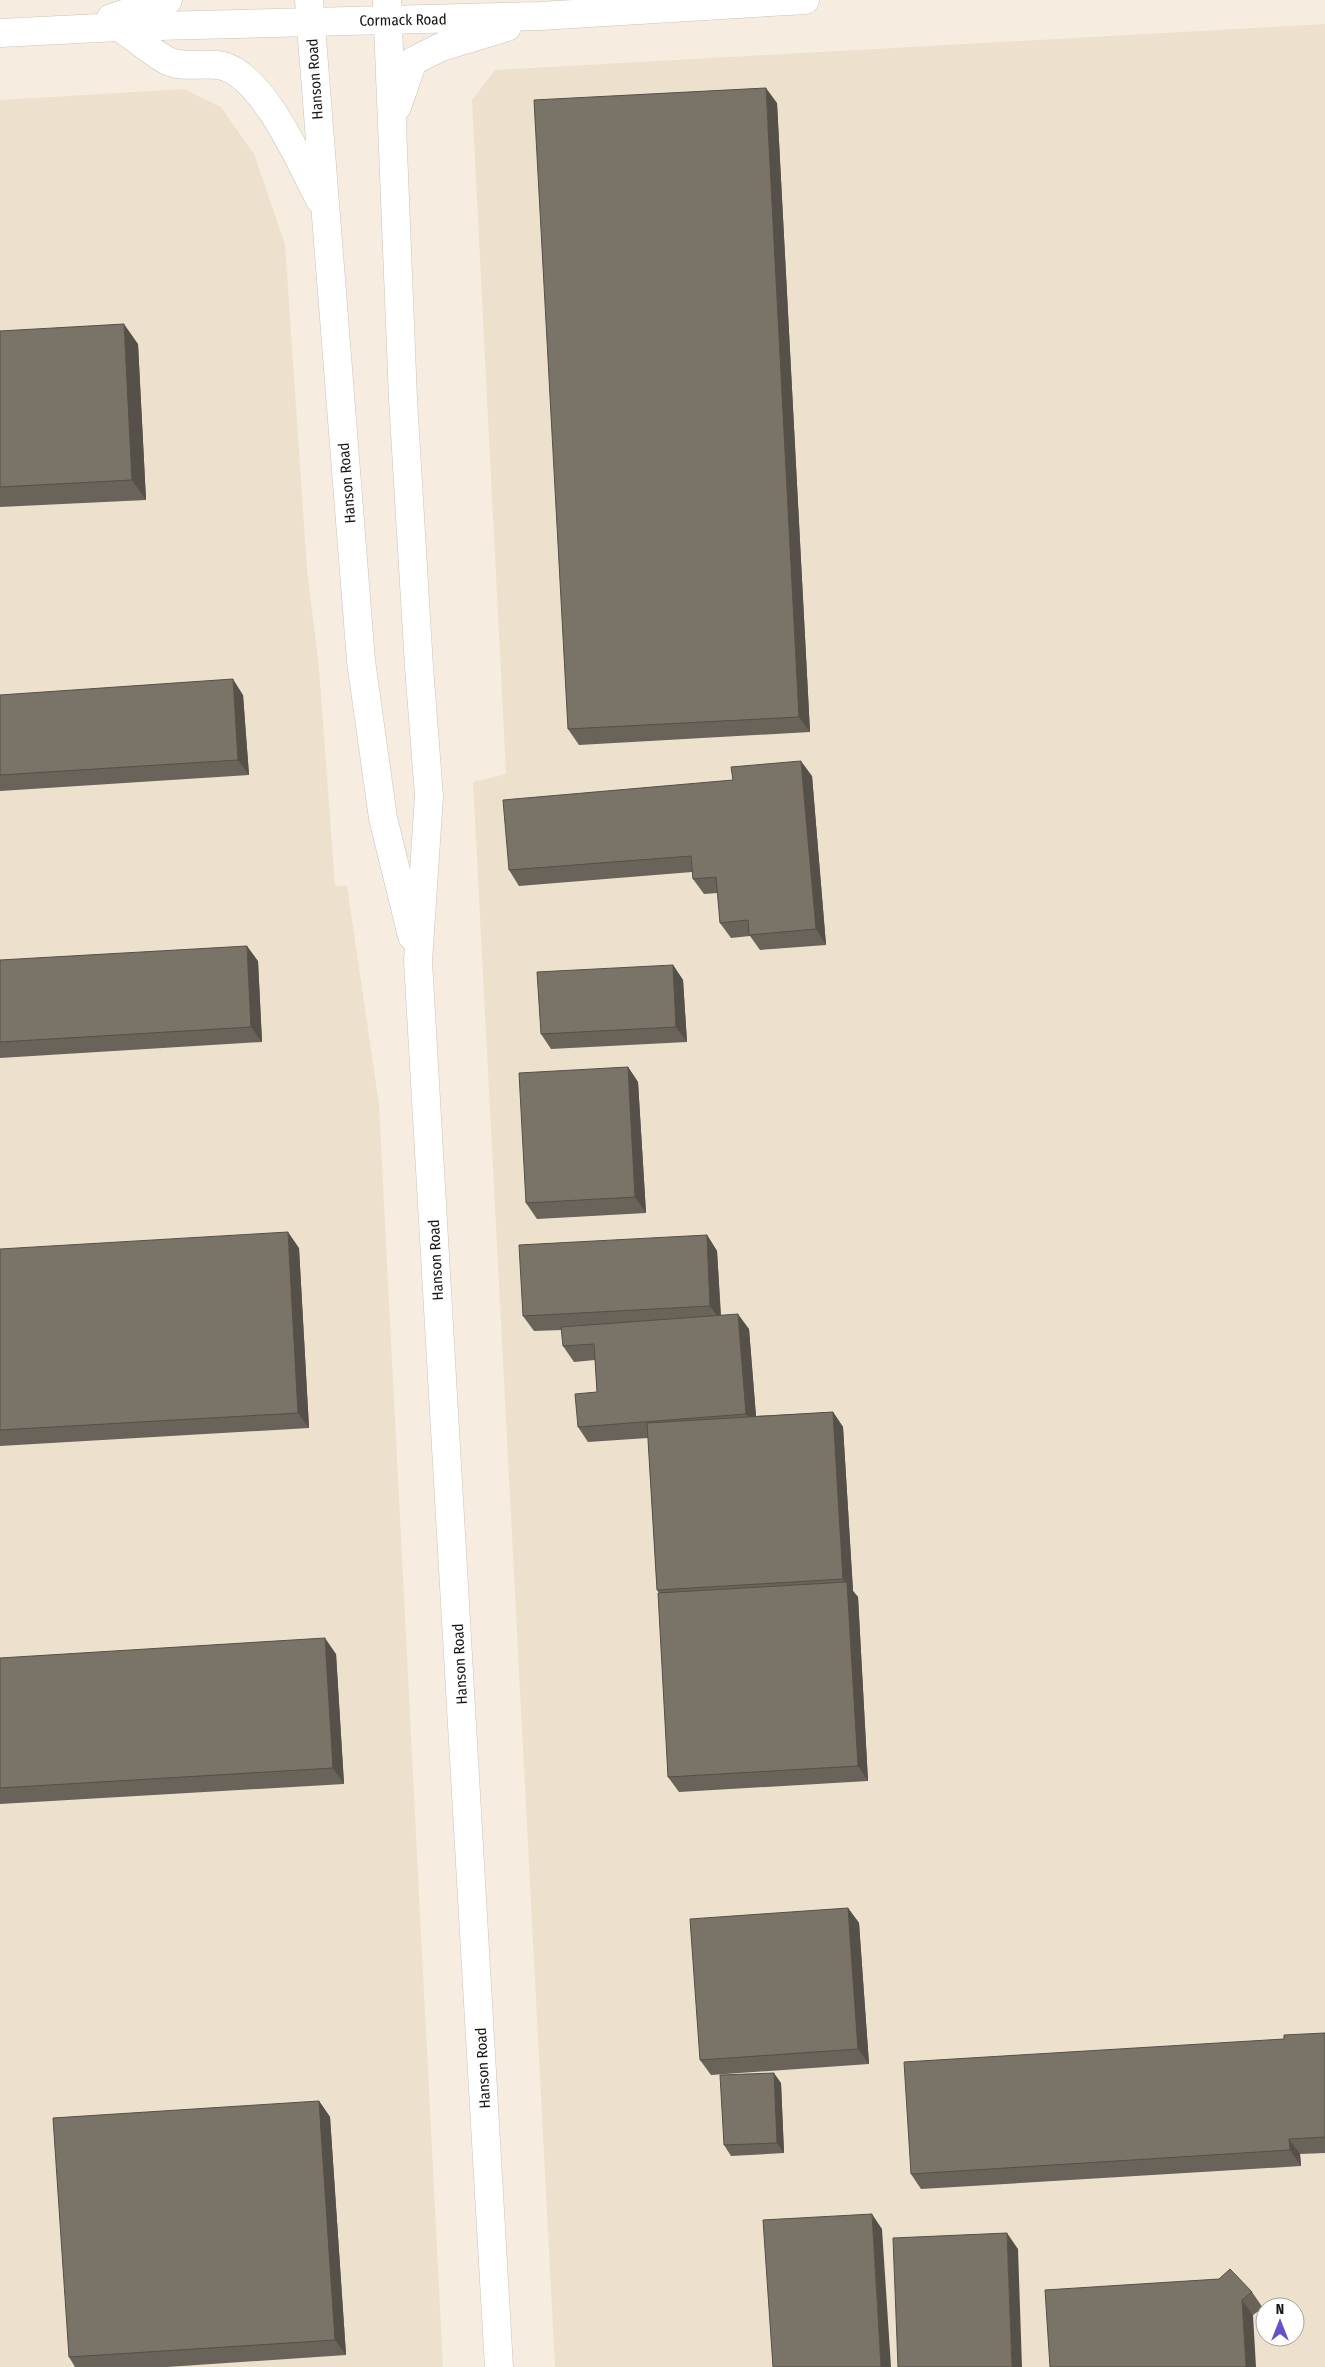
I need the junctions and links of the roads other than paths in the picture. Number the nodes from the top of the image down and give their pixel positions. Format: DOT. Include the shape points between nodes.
graph roads {
  1 [pos="168,0"];
  2 [pos="480,0"];
  3 [pos="805,0"];
  4 [pos="388,10"];
  5 [pos="310,11"];
  6 [pos="540,16"];
  7 [pos="119,27"];
  8 [pos="82,28"];
  9 [pos="0,33"];
  10 [pos="392,146"];
  11 [pos="326,210"];
  12 [pos="418,961"];
  13 [pos="499,2367"];
  1 -- 8 [label="main road"];
  2 -- 6 [label="main road"];
  3 -- 6 [label="main road, Cormack Road"];
  4 -- 5 [label="main road, Cormack Road"];
  4 -- 6 [label="main road, Cormack Road"];
  4 -- 10 [label="main road, Hanson Road"];
  5 -- 7 [label="main road, Cormack Road"];
  5 -- 11 [label="main road, Hanson Road"];
  6 -- 10 [label="main road" via="442,47 413,61 398,99"];
  7 -- 8 [label="main road, Cormack Road"];
  7 -- 11 [label="main road" via="170,62 224,66 246,80 282,127"];
  8 -- 9 [label="main road, Cormack Road"];
  10 -- 12 [label="main road, Hanson Road" via="404,409 429,796"];
  11 -- 12 [label="main road, Hanson Road" via="362,661 383,818"];
  12 -- 13 [label="main road, Hanson Road"];
}
